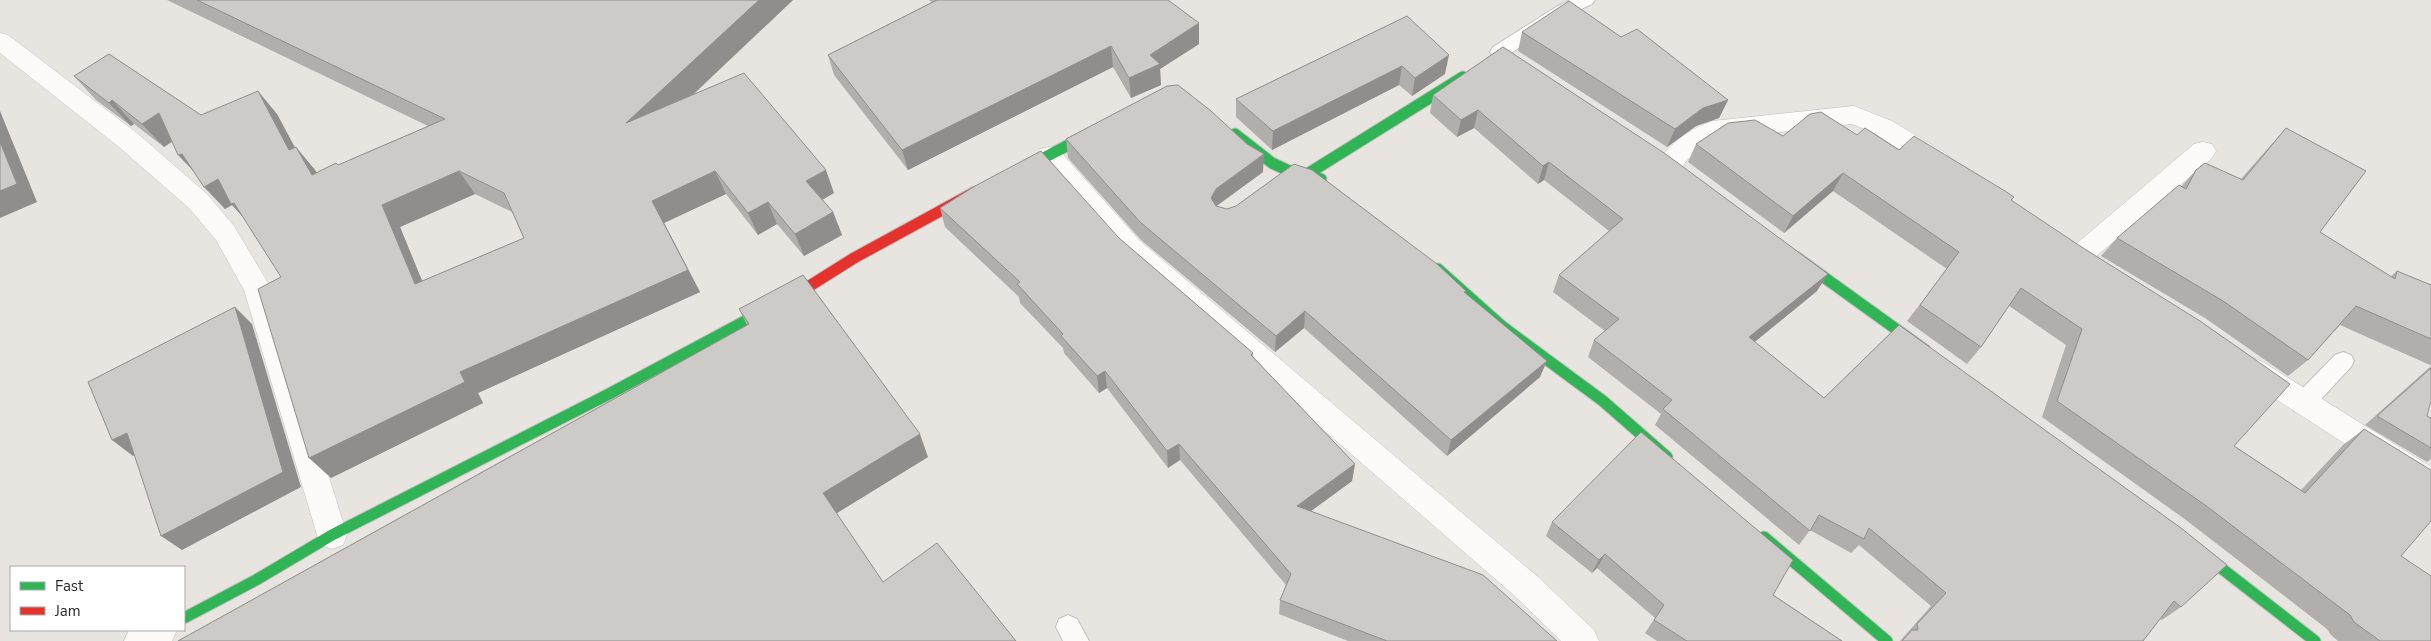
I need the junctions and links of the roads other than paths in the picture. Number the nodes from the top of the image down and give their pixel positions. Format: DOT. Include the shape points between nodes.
graph roads {
  1 [pos="1586,0"];
  2 [pos="0,41"];
  3 [pos="1499,57"];
  4 [pos="1473,70"];
  5 [pos="1109,124"];
  6 [pos="1224,124"];
  7 [pos="2203,151"];
  8 [pos="1049,156"];
  9 [pos="1671,166"];
  10 [pos="1298,171"];
  11 [pos="1962,176"];
  12 [pos="1005,178"];
  13 [pos="987,186"];
  14 [pos="1331,186"];
  15 [pos="1264,187"];
  16 [pos="2055,240"];
  17 [pos="1786,250"];
  18 [pos="2078,257"];
  19 [pos="1428,260"];
  20 [pos="2103,272"];
  21 [pos="2232,355"];
  22 [pos="1938,360"];
  23 [pos="2343,361"];
  24 [pos="2302,404"];
  25 [pos="1677,465"];
  26 [pos="2431,483"];
  27 [pos="1752,527"];
  28 [pos="332,535"];
  29 [pos="2182,537"];
  30 [pos="185,617"];
  31 [pos="159,631"];
  32 [pos="140,641"];
  33 [pos="1583,641"];
  34 [pos="1887,641"];
  35 [pos="2316,641"];
  1 -- 3 [label="lane" via="1562,11"];
  2 -- 28 [label="street" via="128,140 198,201 225,232 257,288"];
  4 -- 10 [label="street" via="1418,106"];
  5 -- 8 [label="street"];
  6 -- 10 [label="street" via="1259,156"];
  7 -- 18 [label="street"];
  8 -- 12 [label="street"];
  8 -- 33 [label="street" via="1131,248 1527,587"];
  9 -- 11 [label="street" via="1679,152 1713,130 1854,115 1883,127"];
  10 -- 14 [label="street"];
  10 -- 15 [label="street"];
  13 -- 28 [label="street" via="854,258 800,292 609,394"];
  16 -- 18 [label="street"];
  17 -- 22 [label="street"];
  18 -- 20 [label="street"];
  19 -- 25 [label="street" via="1503,327 1603,401"];
  21 -- 24 [label="street"];
  23 -- 24 [label="lane"];
  24 -- 26 [label="street"];
  27 -- 34 [label="street"];
  28 -- 30 [label="street"];
  29 -- 35 [label="street"];
  31 -- 32 [label="street"];
}
